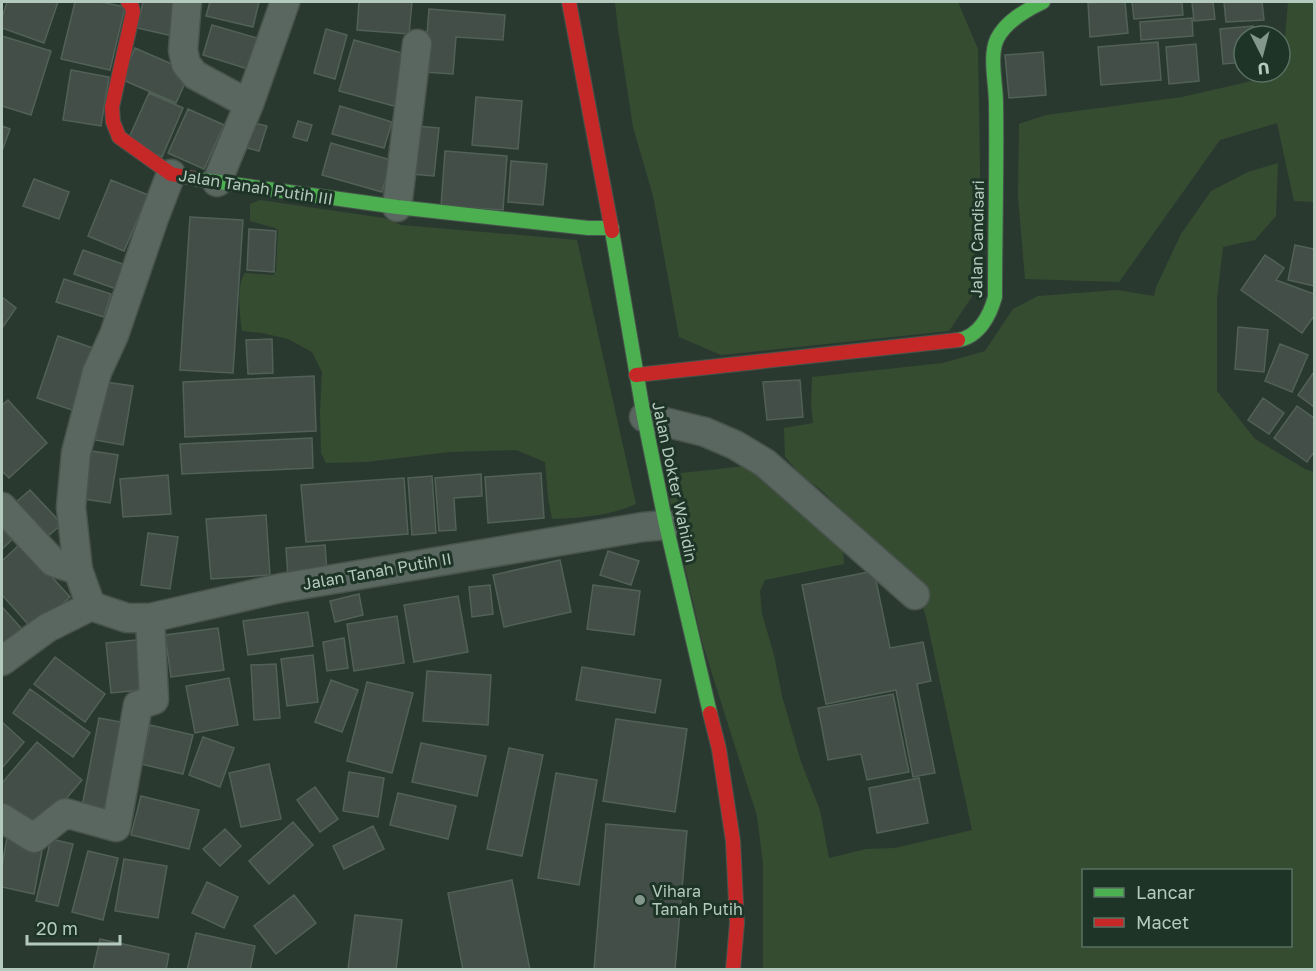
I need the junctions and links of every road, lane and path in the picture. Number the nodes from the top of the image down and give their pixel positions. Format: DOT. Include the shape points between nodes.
graph roads {
  1 [pos="128,2"];
  2 [pos="187,2"];
  3 [pos="285,2"];
  4 [pos="569,2"];
  5 [pos="1043,2"];
  6 [pos="417,44"];
  7 [pos="249,104"];
  8 [pos="171,174"];
  9 [pos="217,182"];
  10 [pos="397,207"];
  11 [pos="612,228"];
  12 [pos="636,375"];
  13 [pos="644,417"];
  14 [pos="2,507"];
  15 [pos="666,525"];
  16 [pos="78,570"];
  17 [pos="915,596"];
  18 [pos="91,606"];
  19 [pos="150,618"];
  20 [pos="2,661"];
  21 [pos="2,818"];
  22 [pos="734,969"];
  1 -- 8 [label="main road" via="133,12 112,107 113,122 119,137"];
  2 -- 7 [label="street" via="183,50 186,64 195,75"];
  3 -- 7 [label="street"];
  4 -- 11 [label="main road, Jalan Dokter Wahidin"];
  5 -- 12 [label="main road, Jalan Candisari" via="1006,26 996,40 995,297 981,327 964,339"];
  6 -- 10 [label="street"];
  7 -- 9 [label="street"];
  8 -- 9 [label="main road, Jalan Tanah Putih III"];
  8 -- 16 [label="street, Jalan Tanah Putih III" via="97,372 76,453 71,507"];
  9 -- 10 [label="main road, Jalan Tanah Putih III"];
  10 -- 11 [label="main road, Jalan Tanah Putih III"];
  11 -- 12 [label="main road, Jalan Dokter Wahidin"];
  12 -- 13 [label="main road, Jalan Dokter Wahidin"];
  13 -- 15 [label="main road, Jalan Dokter Wahidin"];
  13 -- 17 [label="street" via="705,432 765,463"];
  14 -- 16 [label="street" via="53,562"];
  15 -- 19 [label="street, Jalan Tanah Putih II" via="281,588"];
  15 -- 22 [label="main road, Jalan Dokter Wahidin" via="719,749 734,841"];
  16 -- 18 [label="street, Jalan Tanah Putih III"];
  18 -- 19 [label="street, Jalan Tanah Putih II" via="127,618"];
  18 -- 20 [label="street" via="47,628"];
  19 -- 21 [label="street" via="154,700 138,705 116,827 65,813 34,838"];
}
